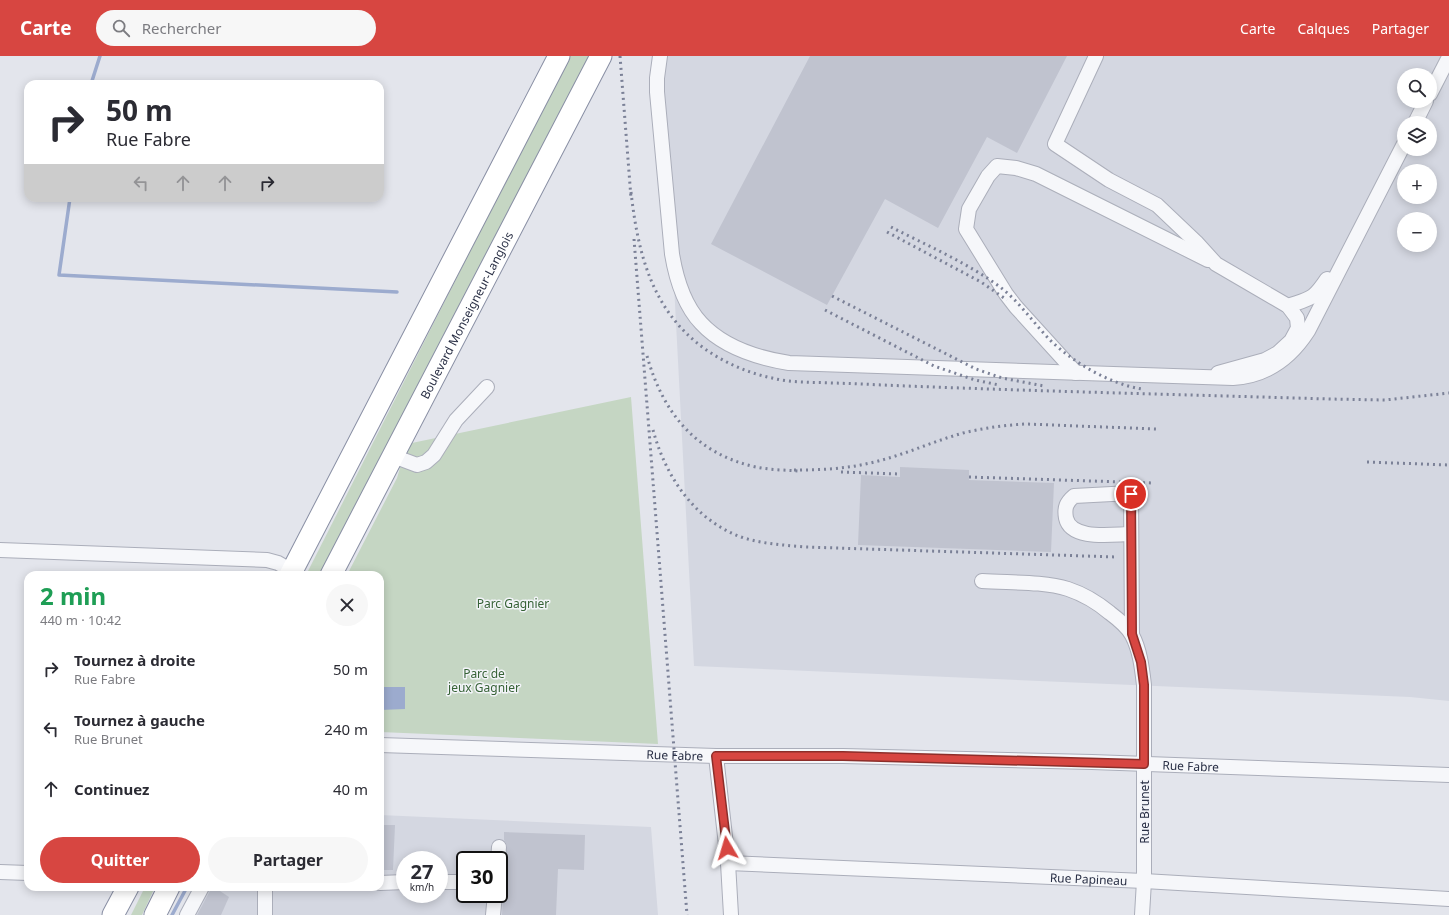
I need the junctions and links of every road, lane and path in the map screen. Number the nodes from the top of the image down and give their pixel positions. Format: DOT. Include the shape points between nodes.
graph roads {
  1 [pos="559,56"];
  2 [pos="601,56"];
  3 [pos="660,56"];
  4 [pos="1096,56"];
  5 [pos="1449,57"];
  6 [pos="1437,80"];
  7 [pos="1398,156"];
  8 [pos="1366,218"];
  9 [pos="1216,264"];
  10 [pos="1288,306"];
  11 [pos="1076,373"];
  12 [pos="1204,377"];
  13 [pos="487,387"];
  14 [pos="393,456"];
  15 [pos="1131,534"];
  16 [pos="0,550"];
  17 [pos="288,571"];
  18 [pos="292,571"];
  19 [pos="333,571"];
  20 [pos="982,581"];
  21 [pos="1132,634"];
  22 [pos="384,745"];
  23 [pos="716,756"];
  24 [pos="1144,764"];
  25 [pos="1449,775"];
  26 [pos="728,863"];
  27 [pos="0,872"];
  28 [pos="24,873"];
  29 [pos="1144,881"];
  30 [pos="396,882"];
  31 [pos="384,883"];
  32 [pos="126,891"];
  33 [pos="167,891"];
  34 [pos="200,891"];
  35 [pos="265,891"];
  36 [pos="1449,899"];
  37 [pos="494,903"];
  38 [pos="113,915"];
  39 [pos="155,915"];
  40 [pos="187,915"];
  41 [pos="265,915"];
  42 [pos="493,915"];
  43 [pos="731,915"];
  44 [pos="1142,915"];
  1 -- 18 [label="highway"];
  2 -- 14 [label="highway, Boulevard Monseigneur-Langlois"];
  3 -- 11 [label="street" via="657,92 675,273 692,311 700,323 711,332 750,354 789,363"];
  4 -- 9 [label="street" via="1055,144 1109,180 1157,205"];
  5 -- 6 [label="street"];
  7 -- 8 [label="street"];
  8 -- 10 [label="street" via="1319,292 1309,300"];
  8 -- 12 [label="street" via="1315,319 1294,351 1261,373 1233,378"];
  9 -- 10 [label="street"];
  9 -- 11 [label="street" via="1036,174 997,166 988,176 970,210 966,229 1019,310"];
  10 -- 12 [label="street" via="1297,318 1298,328 1291,341 1278,353 1264,360"];
  11 -- 12 [label="street"];
  13 -- 14 [label="street" via="456,420 434,455 426,462 417,465"];
  14 -- 19 [label="highway, Boulevard Monseigneur-Langlois"];
  15 -- 15 [label="street" via="1131,494 1074,496 1067,502 1067,524 1074,530 1084,534"];
  15 -- 21 [label="street"];
  16 -- 17 [label="street" via="267,560"];
  20 -- 21 [label="street" via="1048,584 1068,589 1103,608"];
  21 -- 24 [label="street, Rue Brunet" via="1141,662 1144,685"];
  22 -- 23 [label="street, Rue Fabre"];
  23 -- 24 [label="street, Rue Fabre" via="843,756"];
  23 -- 26 [label="street"];
  24 -- 25 [label="street, Rue Fabre"];
  24 -- 29 [label="street, Rue Brunet"];
  26 -- 29 [label="street, Rue Papineau"];
  26 -- 43 [label="street"];
  27 -- 28 [label="street"];
  29 -- 36 [label="street, Rue Papineau"];
  29 -- 44 [label="street, Rue Brunet"];
  30 -- 31 [label="street"];
  32 -- 38 [label="highway"];
  33 -- 39 [label="highway"];
  34 -- 40 [label="street"];
  35 -- 41 [label="street"];
  37 -- 42 [label="street"];
}
